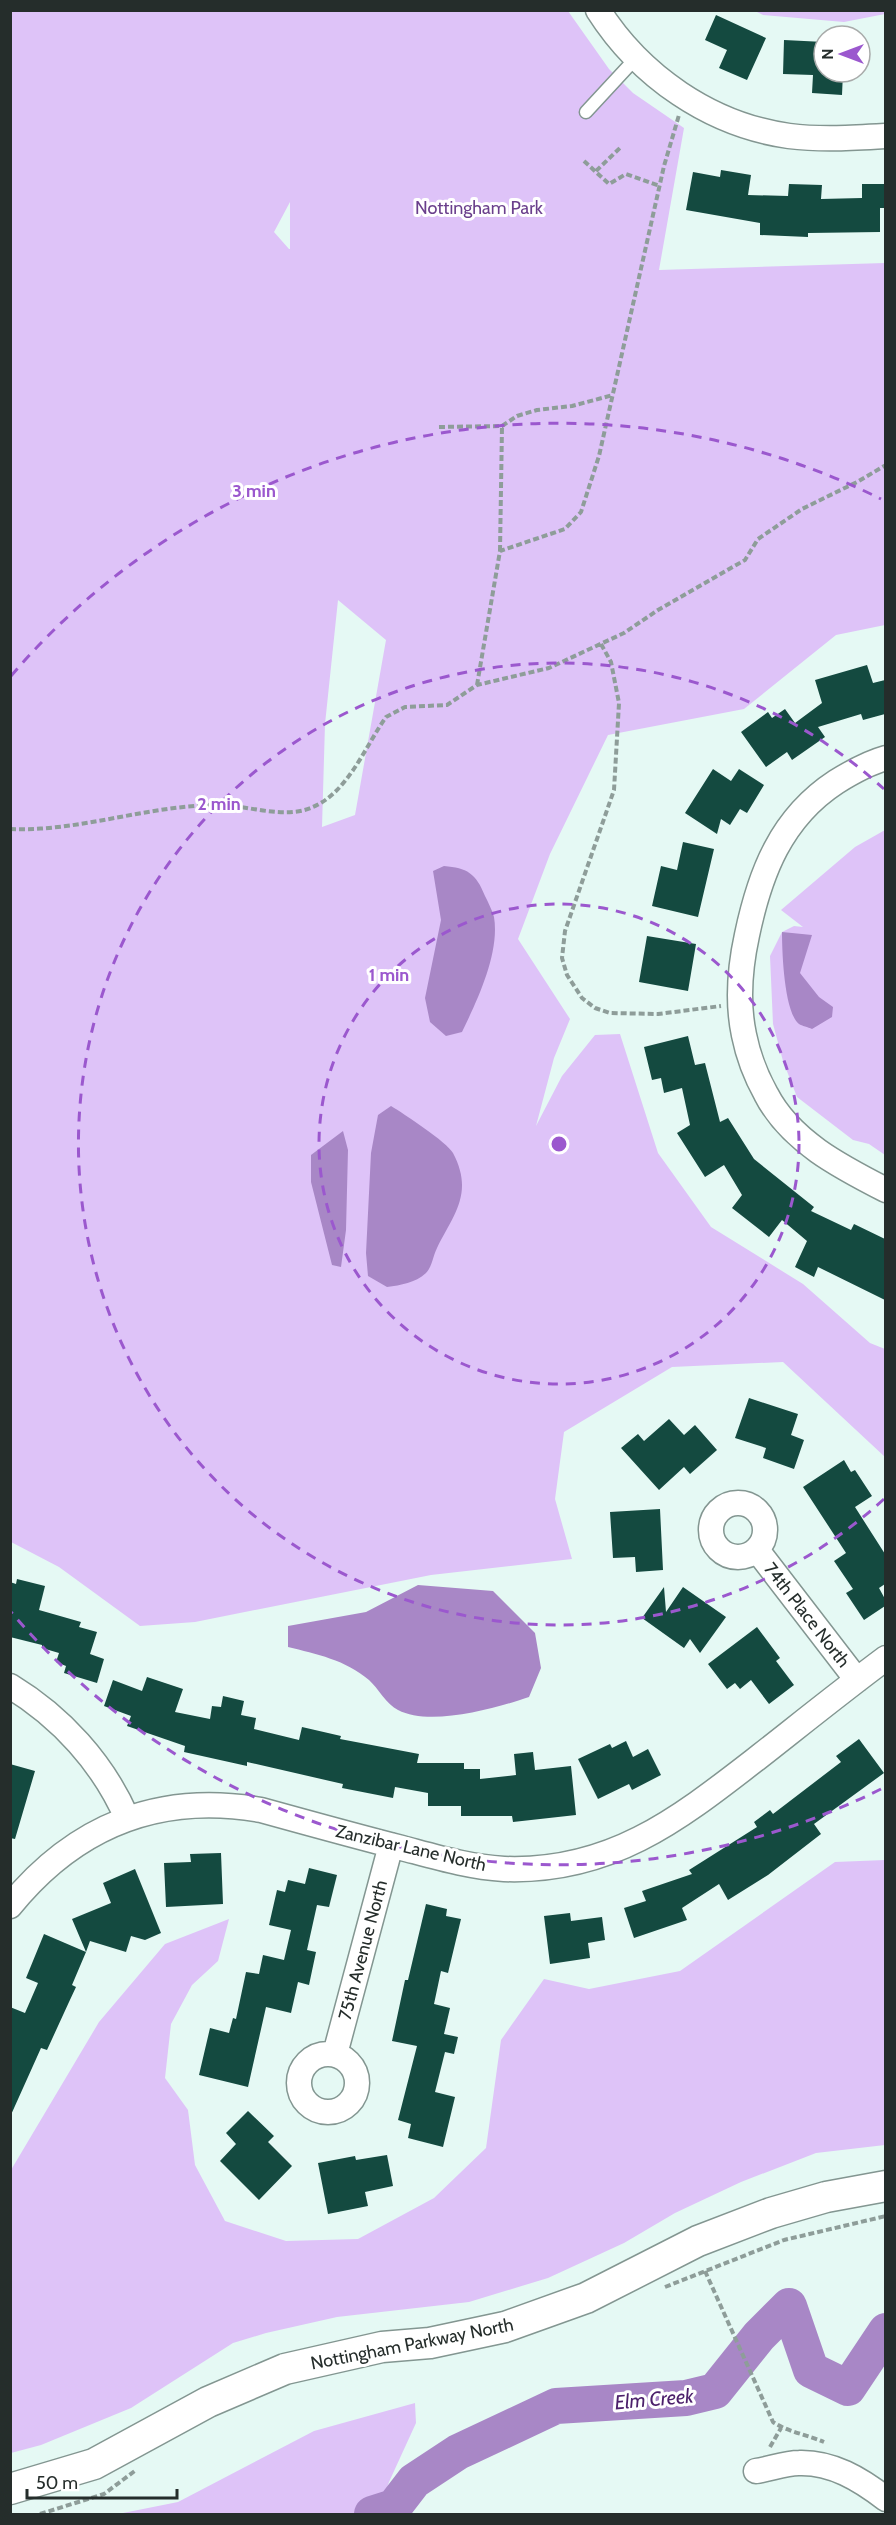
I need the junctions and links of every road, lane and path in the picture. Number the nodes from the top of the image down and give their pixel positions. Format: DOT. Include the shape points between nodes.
graph roads {
  1 [pos="598,10"];
  2 [pos="636,58"];
  3 [pos="687,99"];
  4 [pos="586,112"];
  5 [pos="885,136"];
  6 [pos="621,147"];
  7 [pos="584,161"];
  8 [pos="596,171"];
  9 [pos="660,186"];
  10 [pos="613,395"];
  11 [pos="502,426"];
  12 [pos="439,427"];
  13 [pos="885,465"];
  14 [pos="500,551"];
  15 [pos="602,644"];
  16 [pos="477,685"];
  17 [pos="885,758"];
  18 [pos="10,829"];
  19 [pos="740,1003"];
  20 [pos="885,1190"];
  21 [pos="757,1550"];
  22 [pos="885,1658"];
  23 [pos="857,1680"];
  24 [pos="10,1686"];
  25 [pos="127,1818"];
  26 [pos="391,1845"];
  27 [pos="10,1906"];
  28 [pos="335,2054"];
  29 [pos="885,2186"];
  30 [pos="705,2271"];
  31 [pos="770,2415"];
  32 [pos="756,2471"];
  33 [pos="10,2489"];
  34 [pos="885,2499"];
  1 -- 2 [label="street"];
  2 -- 3 [label="street"];
  2 -- 4 [label="lane"];
  3 -- 5 [label="street" via="739,124 788,136"];
  3 -- 9 [label="path" via="670,141"];
  6 -- 8 [label="path"];
  7 -- 8 [label="path"];
  8 -- 9 [label="path" via="609,184 626,174"];
  9 -- 10 [label="path"];
  10 -- 11 [label="path" via="537,410"];
  10 -- 14 [label="path" via="581,512 565,529"];
  11 -- 12 [label="path"];
  11 -- 14 [label="path"];
  13 -- 15 [label="path" via="802,509 758,539 745,560"];
  14 -- 16 [label="path"];
  15 -- 16 [label="path" via="549,668"];
  15 -- 19 [label="path" via="611,662 620,703 614,790 565,931 562,957 567,975 582,998 610,1013 658,1014"];
  16 -- 18 [label="path" via="447,705 405,707 386,717 330,798 311,808 289,812 219,804 29,830"];
  17 -- 19 [label="street" via="831,786 790,822 755,896 743,953"];
  19 -- 20 [label="street" via="753,1064 767,1096 786,1121 807,1143"];
  21 -- 23 [label="street, 74th Place North"];
  22 -- 23 [label="street, Zanzibar Lane North"];
  23 -- 26 [label="street, Zanzibar Lane North" via="695,1806 660,1830 623,1847 575,1862 505,1869 465,1865"];
  24 -- 25 [label="street" via="49,1714 81,1746 104,1773"];
  25 -- 26 [label="street, Zanzibar Lane North" via="163,1809 231,1805"];
  25 -- 27 [label="street, Zanzibar Lane North" via="67,1849"];
  26 -- 28 [label="street, 75th Avenue North"];
  29 -- 33 [label="street, Nottingham Parkway North" via="826,2197 742,2223 586,2298 514,2325 285,2369 208,2402 94,2464"];
  30 -- 31 [label="path"];
  32 -- 34 [label="street" via="797,2463 831,2466"];
}
